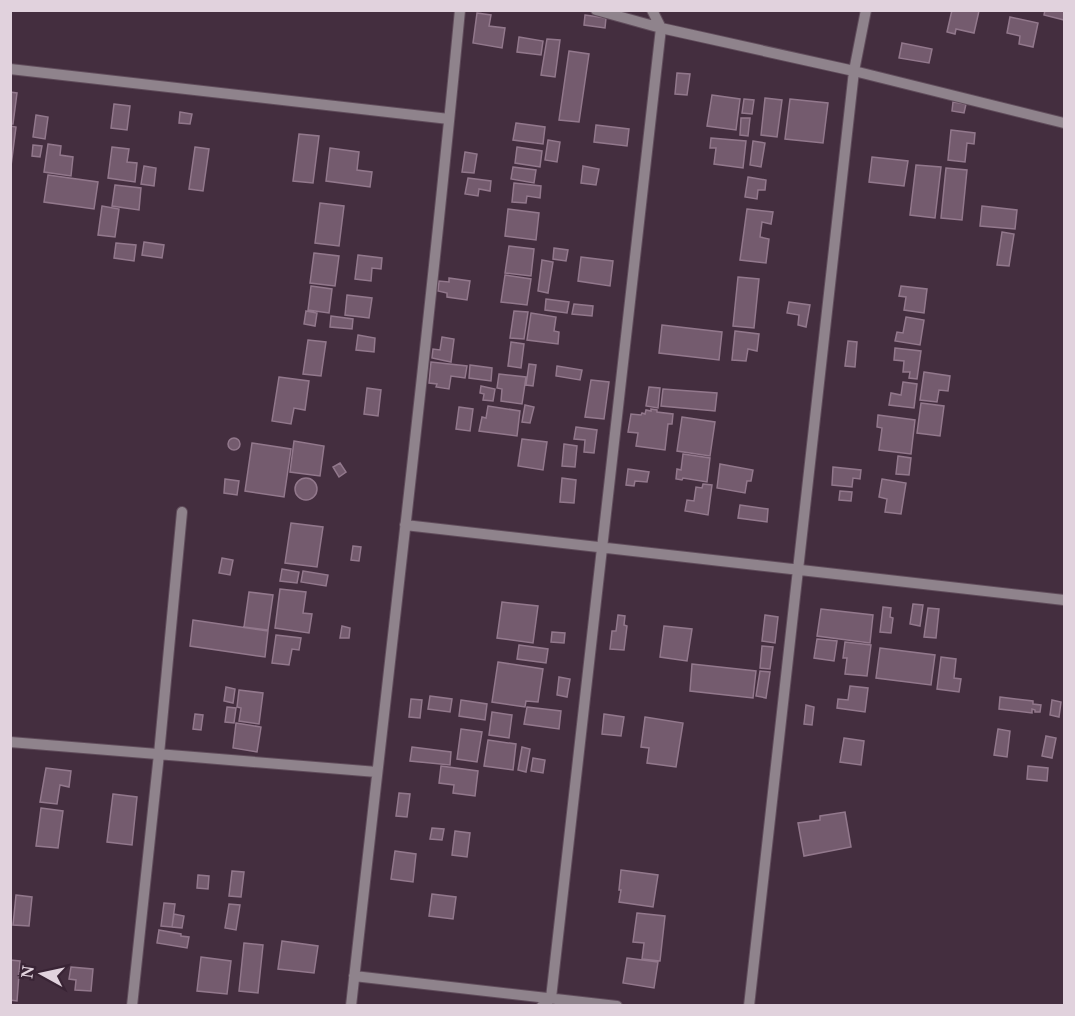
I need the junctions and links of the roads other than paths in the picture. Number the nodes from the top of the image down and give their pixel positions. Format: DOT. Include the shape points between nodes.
graph roads {
  1 [pos="460,10"];
  2 [pos="596,10"];
  3 [pos="652,10"];
  4 [pos="866,10"];
  5 [pos="661,28"];
  6 [pos="10,69"];
  7 [pos="854,71"];
  8 [pos="449,119"];
  9 [pos="1065,123"];
  10 [pos="182,512"];
  11 [pos="405,525"];
  12 [pos="602,548"];
  13 [pos="798,570"];
  14 [pos="1065,600"];
  15 [pos="10,742"];
  16 [pos="159,754"];
  17 [pos="377,772"];
  18 [pos="354,976"];
  19 [pos="547,1002"];
  20 [pos="132,1005"];
  21 [pos="351,1005"];
  22 [pos="617,1005"];
  23 [pos="749,1005"];
  1 -- 8 [label="street"];
  2 -- 5 [label="street"];
  3 -- 5 [label="street"];
  4 -- 7 [label="street"];
  5 -- 7 [label="street"];
  5 -- 12 [label="street"];
  6 -- 8 [label="street"];
  7 -- 9 [label="street"];
  7 -- 13 [label="street"];
  8 -- 11 [label="street"];
  10 -- 16 [label="street"];
  11 -- 12 [label="street"];
  11 -- 17 [label="street"];
  12 -- 13 [label="street"];
  12 -- 19 [label="street"];
  13 -- 14 [label="street"];
  13 -- 23 [label="street"];
  15 -- 16 [label="street"];
  16 -- 17 [label="street"];
  16 -- 20 [label="street"];
  17 -- 18 [label="street"];
  18 -- 19 [label="street"];
  18 -- 21 [label="street"];
  19 -- 22 [label="street"];
}
